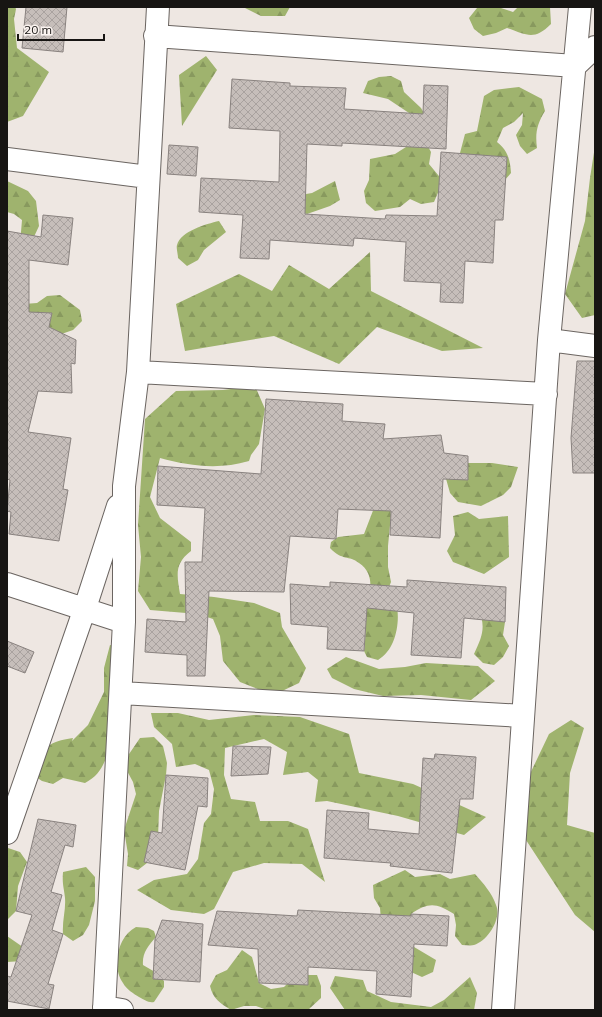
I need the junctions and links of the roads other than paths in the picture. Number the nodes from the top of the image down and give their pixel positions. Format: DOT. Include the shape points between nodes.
graph roads {
  1 [pos="158,7"];
  2 [pos="580,7"];
  3 [pos="155,36"];
  4 [pos="595,47"];
  5 [pos="575,66"];
  6 [pos="7,160"];
  7 [pos="148,177"];
  8 [pos="549,340"];
  9 [pos="595,346"];
  10 [pos="138,372"];
  11 [pos="546,394"];
  12 [pos="124,486"];
  13 [pos="7,584"];
  14 [pos="85,608"];
  15 [pos="124,622"];
  16 [pos="121,693"];
  17 [pos="523,716"];
  18 [pos="7,833"];
  19 [pos="110,1009"];
  20 [pos="503,1010"];
  1 -- 3 [label="street"];
  2 -- 5 [label="street"];
  3 -- 5 [label="street"];
  3 -- 7 [label="street"];
  4 -- 5 [label="street"];
  5 -- 8 [label="street"];
  6 -- 7 [label="street"];
  7 -- 10 [label="street"];
  8 -- 9 [label="street"];
  8 -- 11 [label="street"];
  10 -- 11 [label="street"];
  10 -- 12 [label="street"];
  11 -- 17 [label="street"];
  12 -- 14 [label="street"];
  12 -- 15 [label="street"];
  13 -- 14 [label="street"];
  14 -- 15 [label="street"];
  14 -- 18 [label="street"];
  15 -- 16 [label="street"];
  16 -- 17 [label="street"];
  16 -- 19 [label="street"];
  17 -- 20 [label="street"];
}
